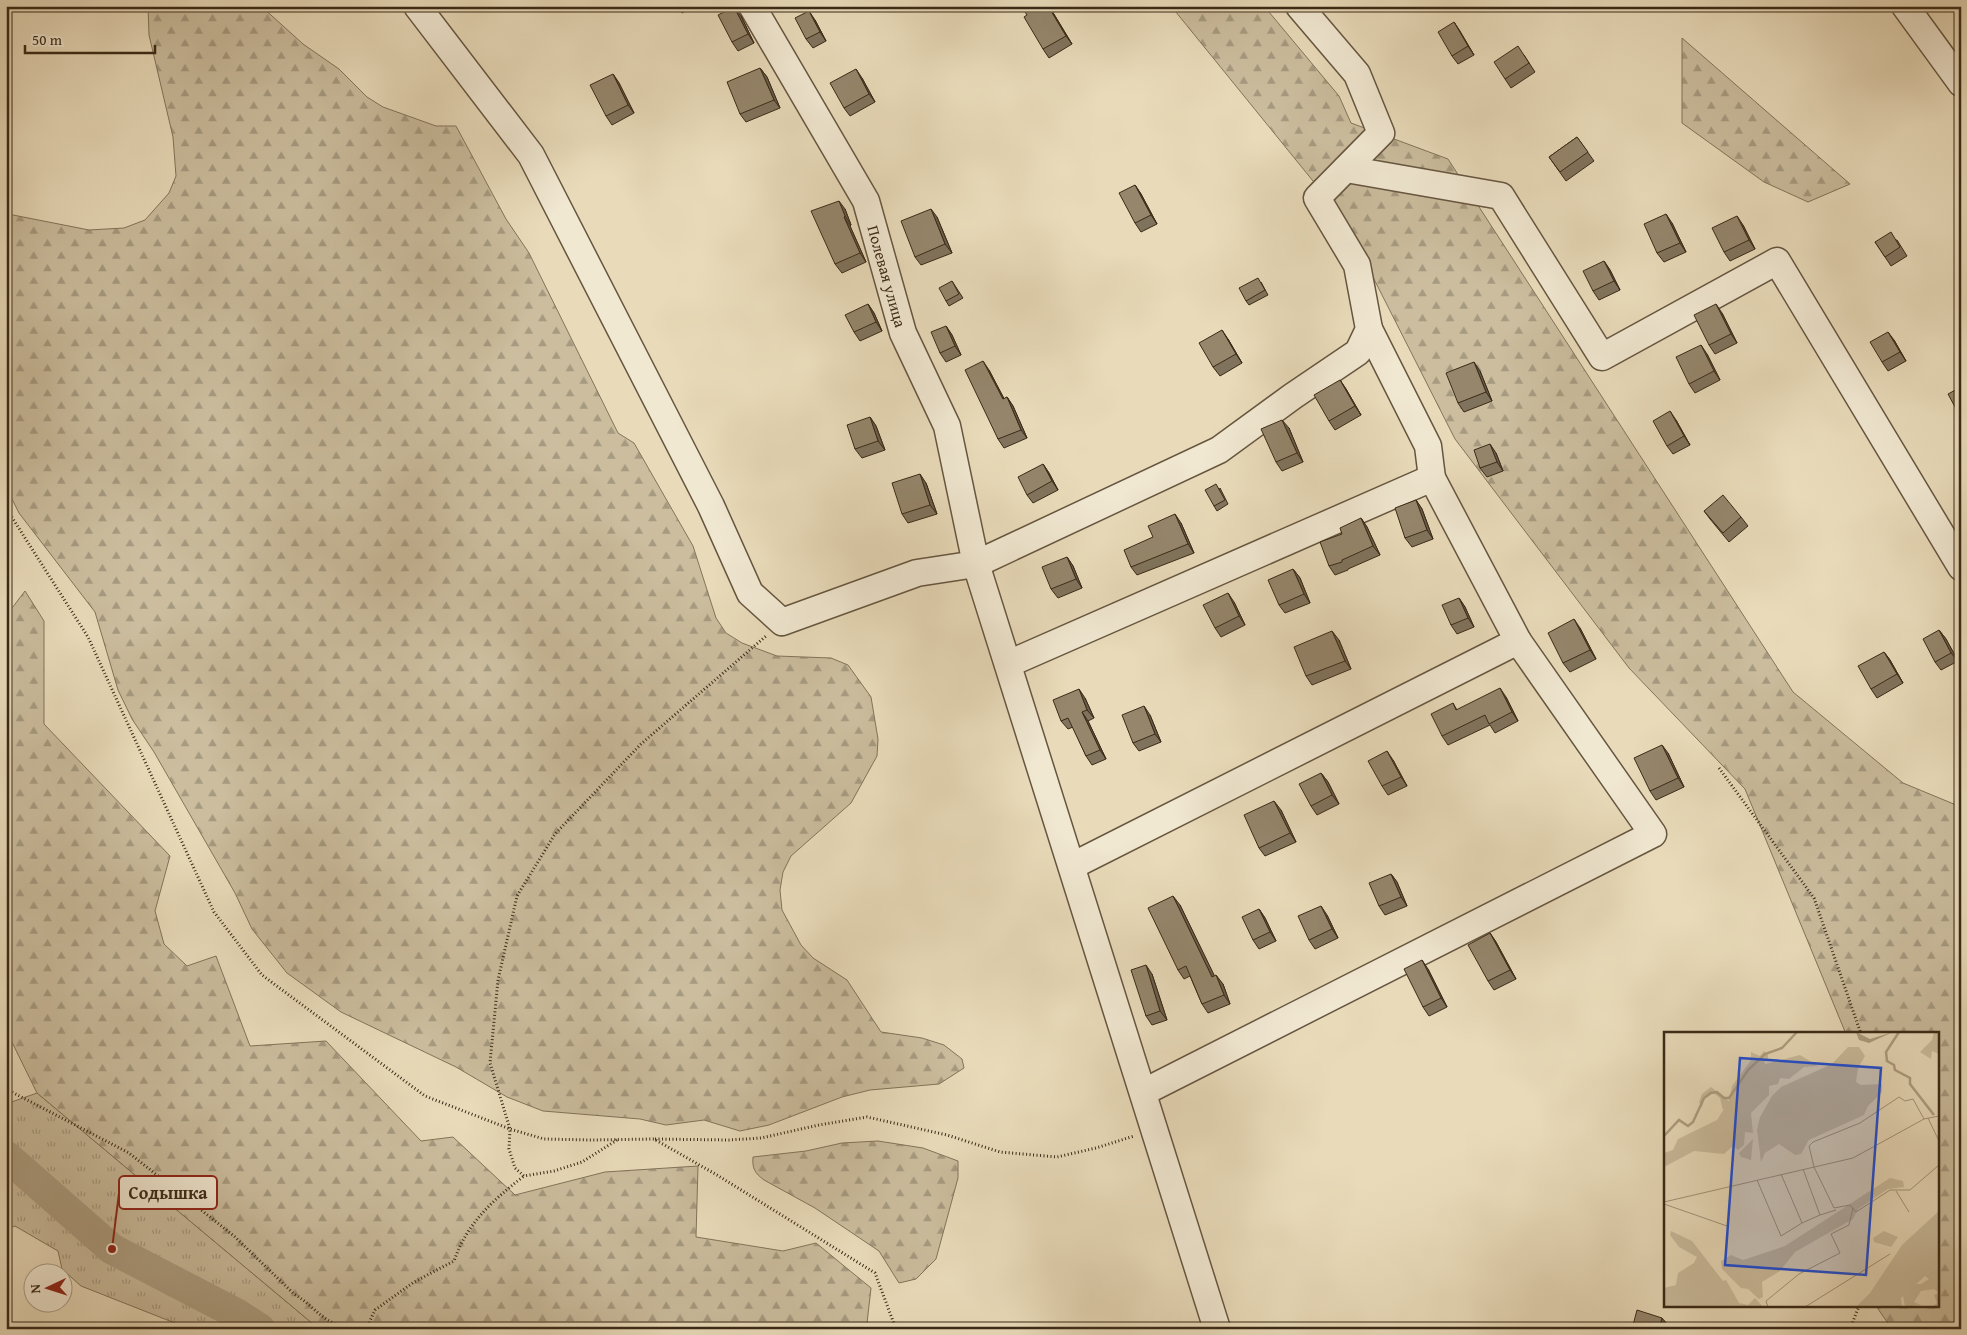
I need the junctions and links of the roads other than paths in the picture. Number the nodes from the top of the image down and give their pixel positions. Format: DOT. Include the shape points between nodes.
graph roads {
  1 [pos="417,6"];
  2 [pos="752,6"];
  3 [pos="1299,6"];
  4 [pos="1905,6"];
  5 [pos="1961,83"];
  6 [pos="1346,169"];
  7 [pos="1369,329"];
  8 [pos="1432,478"];
  9 [pos="976,564"];
  10 [pos="1961,568"];
  11 [pos="1518,641"];
  12 [pos="1008,664"];
  13 [pos="1072,866"];
  14 [pos="1144,1092"];
  15 [pos="1218,1329"];
  1 -- 9 [label="street" via="531,155 711,506 750,593 782,622 917,573"];
  2 -- 9 [label="street, Полевая улица" via="866,201 903,333 947,426"];
  3 -- 6 [label="street" via="1357,74 1382,133"];
  4 -- 5 [label="street"];
  6 -- 7 [label="street" via="1317,198 1357,265"];
  6 -- 10 [label="street" via="1501,196 1602,357 1777,261"];
  7 -- 8 [label="street" via="1428,446"];
  7 -- 9 [label="street" via="1358,352 1219,450"];
  8 -- 11 [label="street"];
  8 -- 12 [label="street"];
  9 -- 12 [label="street, Полевая улица"];
  11 -- 13 [label="street"];
  11 -- 14 [label="street" via="1653,834"];
  12 -- 13 [label="street, Полевая улица"];
  13 -- 14 [label="street, Полевая улица"];
  14 -- 15 [label="street, Полевая улица"];
}
